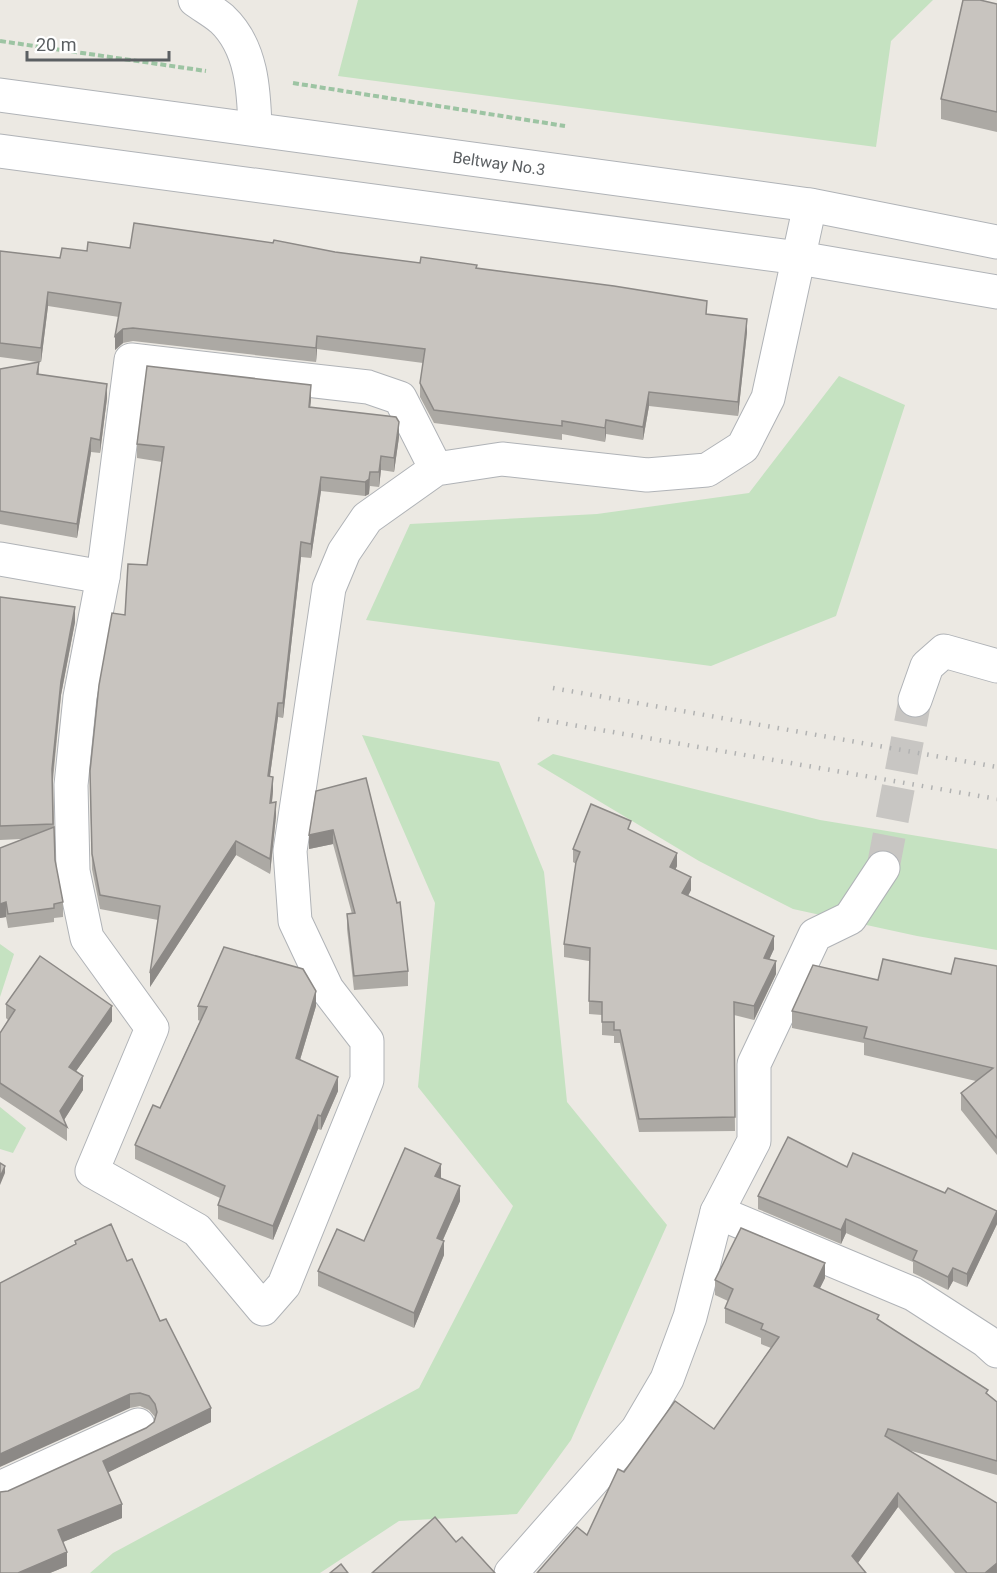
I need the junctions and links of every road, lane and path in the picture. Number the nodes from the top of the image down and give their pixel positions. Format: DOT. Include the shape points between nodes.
graph roads {
  1 [pos="195,0"];
  2 [pos="227,10"];
  3 [pos="0,95"];
  4 [pos="255,129"];
  5 [pos="0,151"];
  6 [pos="810,205"];
  7 [pos="997,242"];
  8 [pos="799,258"];
  9 [pos="997,292"];
  10 [pos="436,469"];
  11 [pos="0,559"];
  12 [pos="103,577"];
  13 [pos="997,666"];
  14 [pos="915,700"];
  15 [pos="883,868"];
  16 [pos="717,1212"];
  17 [pos="997,1352"];
  18 [pos="138,1425"];
  19 [pos="0,1488"];
  20 [pos="511,1573"];
  1 -- 2 [label="street"];
  2 -- 4 [label="street" via="254,87"];
  3 -- 4 [label="street, Beltway No.3"];
  4 -- 6 [label="street, Beltway No.3"];
  5 -- 8 [label="street"];
  6 -- 7 [label="street, Beltway No.3"];
  6 -- 8 [label="street"];
  8 -- 9 [label="street"];
  8 -- 10 [label="street" via="768,398 743,447 707,470 647,476 502,459"];
  10 -- 12 [label="street" via="400,398 368,387 131,360"];
  10 -- 12 [label="street" via="367,518 344,552 329,588 290,851 295,921 327,989 367,1041 367,1080 284,1285 263,1309 197,1230 92,1171 152,1028 87,938 73,871 71,785 80,697"];
  11 -- 12 [label="street"];
  13 -- 14 [label="street" via="944,651 927,666"];
  15 -- 16 [label="street" via="850,918 815,935 754,1064 754,1141"];
  16 -- 17 [label="street" via="913,1294"];
  16 -- 20 [label="street" via="690,1317 667,1378 637,1430"];
  18 -- 19 [label="street"];
}
